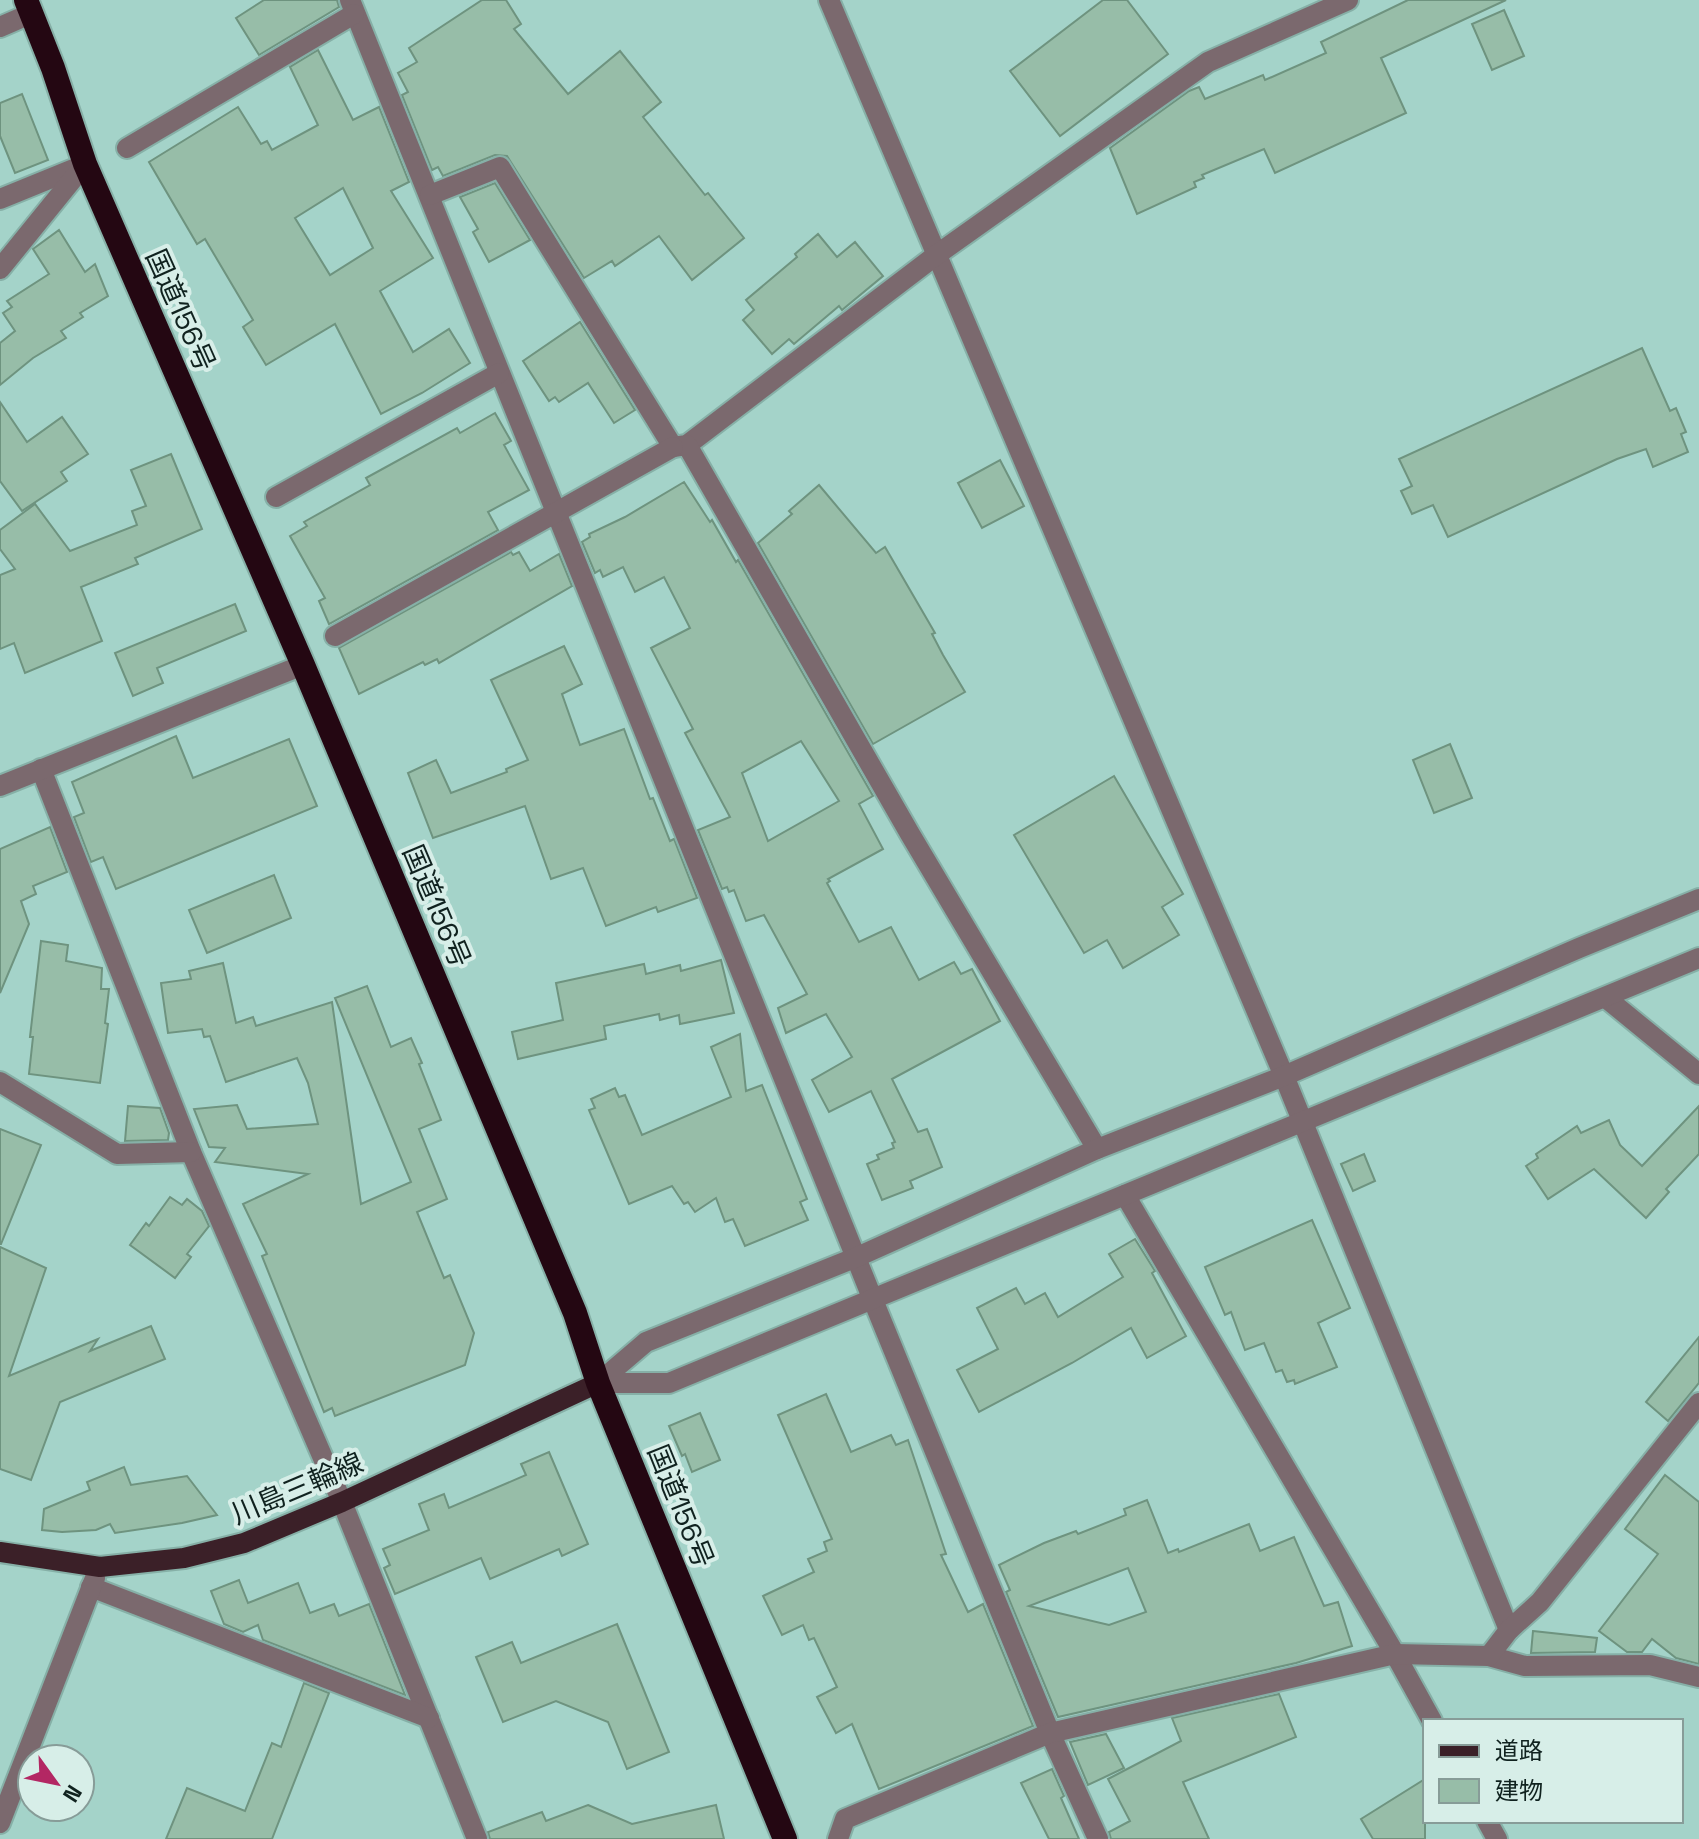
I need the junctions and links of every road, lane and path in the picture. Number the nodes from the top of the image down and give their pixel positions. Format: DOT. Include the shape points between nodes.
graph roads {
  1 [pos="829,0"];
  2 [pos="1348,0"];
  3 [pos="28,7"];
  4 [pos="352,7"];
  5 [pos="0,27"];
  6 [pos="127,148"];
  7 [pos="85,164"];
  8 [pos="430,195"];
  9 [pos="0,199"];
  10 [pos="935,256"];
  11 [pos="0,269"];
  12 [pos="499,373"];
  13 [pos="680,446"];
  14 [pos="276,497"];
  15 [pos="556,513"];
  16 [pos="335,636"];
  17 [pos="303,665"];
  18 [pos="41,769"];
  19 [pos="0,786"];
  20 [pos="1699,899"];
  21 [pos="1699,958"];
  22 [pos="1606,998"];
  23 [pos="1699,1074"];
  24 [pos="1284,1076"];
  25 [pos="0,1082"];
  26 [pos="1301,1122"];
  27 [pos="1097,1149"];
  28 [pos="191,1152"];
  29 [pos="1125,1195"];
  30 [pos="857,1257"];
  31 [pos="873,1300"];
  32 [pos="598,1383"];
  33 [pos="1699,1403"];
  34 [pos="342,1502"];
  35 [pos="0,1552"];
  36 [pos="100,1567"];
  37 [pos="91,1587"];
  38 [pos="1509,1630"];
  39 [pos="1395,1654"];
  40 [pos="1489,1656"];
  41 [pos="1699,1677"];
  42 [pos="429,1718"];
  43 [pos="1431,1719"];
  44 [pos="1050,1733"];
  45 [pos="0,1823"];
  46 [pos="477,1839"];
  47 [pos="785,1839"];
  48 [pos="838,1839"];
  49 [pos="1098,1839"];
  1 -- 10 [label="street"];
  2 -- 10 [label="street" via="1208,62"];
  3 -- 5 [label="street"];
  3 -- 7 [label="highway, 国道156号"];
  4 -- 6 [label="street"];
  4 -- 8 [label="street"];
  7 -- 9 [label="street"];
  7 -- 11 [label="street"];
  7 -- 17 [label="highway, 国道156号"];
  8 -- 12 [label="street"];
  8 -- 13 [label="street" via="500,167"];
  10 -- 13 [label="street"];
  10 -- 24 [label="street"];
  12 -- 14 [label="street"];
  12 -- 15 [label="street"];
  13 -- 15 [label="street"];
  13 -- 27 [label="street"];
  15 -- 16 [label="street"];
  15 -- 30 [label="street"];
  17 -- 18 [label="street"];
  17 -- 32 [label="highway, 国道156号" via="569,1298"];
  18 -- 19 [label="street"];
  18 -- 28 [label="street"];
  20 -- 24 [label="street"];
  21 -- 22 [label="street"];
  22 -- 23 [label="street"];
  22 -- 26 [label="street"];
  24 -- 26 [label="street"];
  24 -- 27 [label="street"];
  25 -- 28 [label="street" via="117,1154"];
  26 -- 29 [label="street"];
  26 -- 38 [label="street"];
  27 -- 30 [label="street"];
  28 -- 34 [label="street"];
  29 -- 31 [label="street"];
  29 -- 39 [label="street"];
  30 -- 31 [label="street"];
  30 -- 32 [label="street" via="646,1342"];
  31 -- 32 [label="street" via="669,1383"];
  31 -- 44 [label="street"];
  32 -- 34 [label="main road, 川島三輪線"];
  32 -- 47 [label="highway, 国道156号"];
  33 -- 38 [label="street" via="1540,1602"];
  34 -- 36 [label="main road, 川島三輪線" via="244,1543 184,1558"];
  34 -- 42 [label="street"];
  35 -- 36 [label="main road, 川島三輪線"];
  36 -- 37 [label="street"];
  37 -- 42 [label="street"];
  37 -- 45 [label="street"];
  38 -- 40 [label="street"];
  39 -- 40 [label="street"];
  39 -- 43 [label="street"];
  39 -- 44 [label="street"];
  40 -- 41 [label="street" via="1525,1666 1650,1665"];
  42 -- 46 [label="street"];
  44 -- 48 [label="street" via="845,1819"];
  44 -- 49 [label="street"];
}
